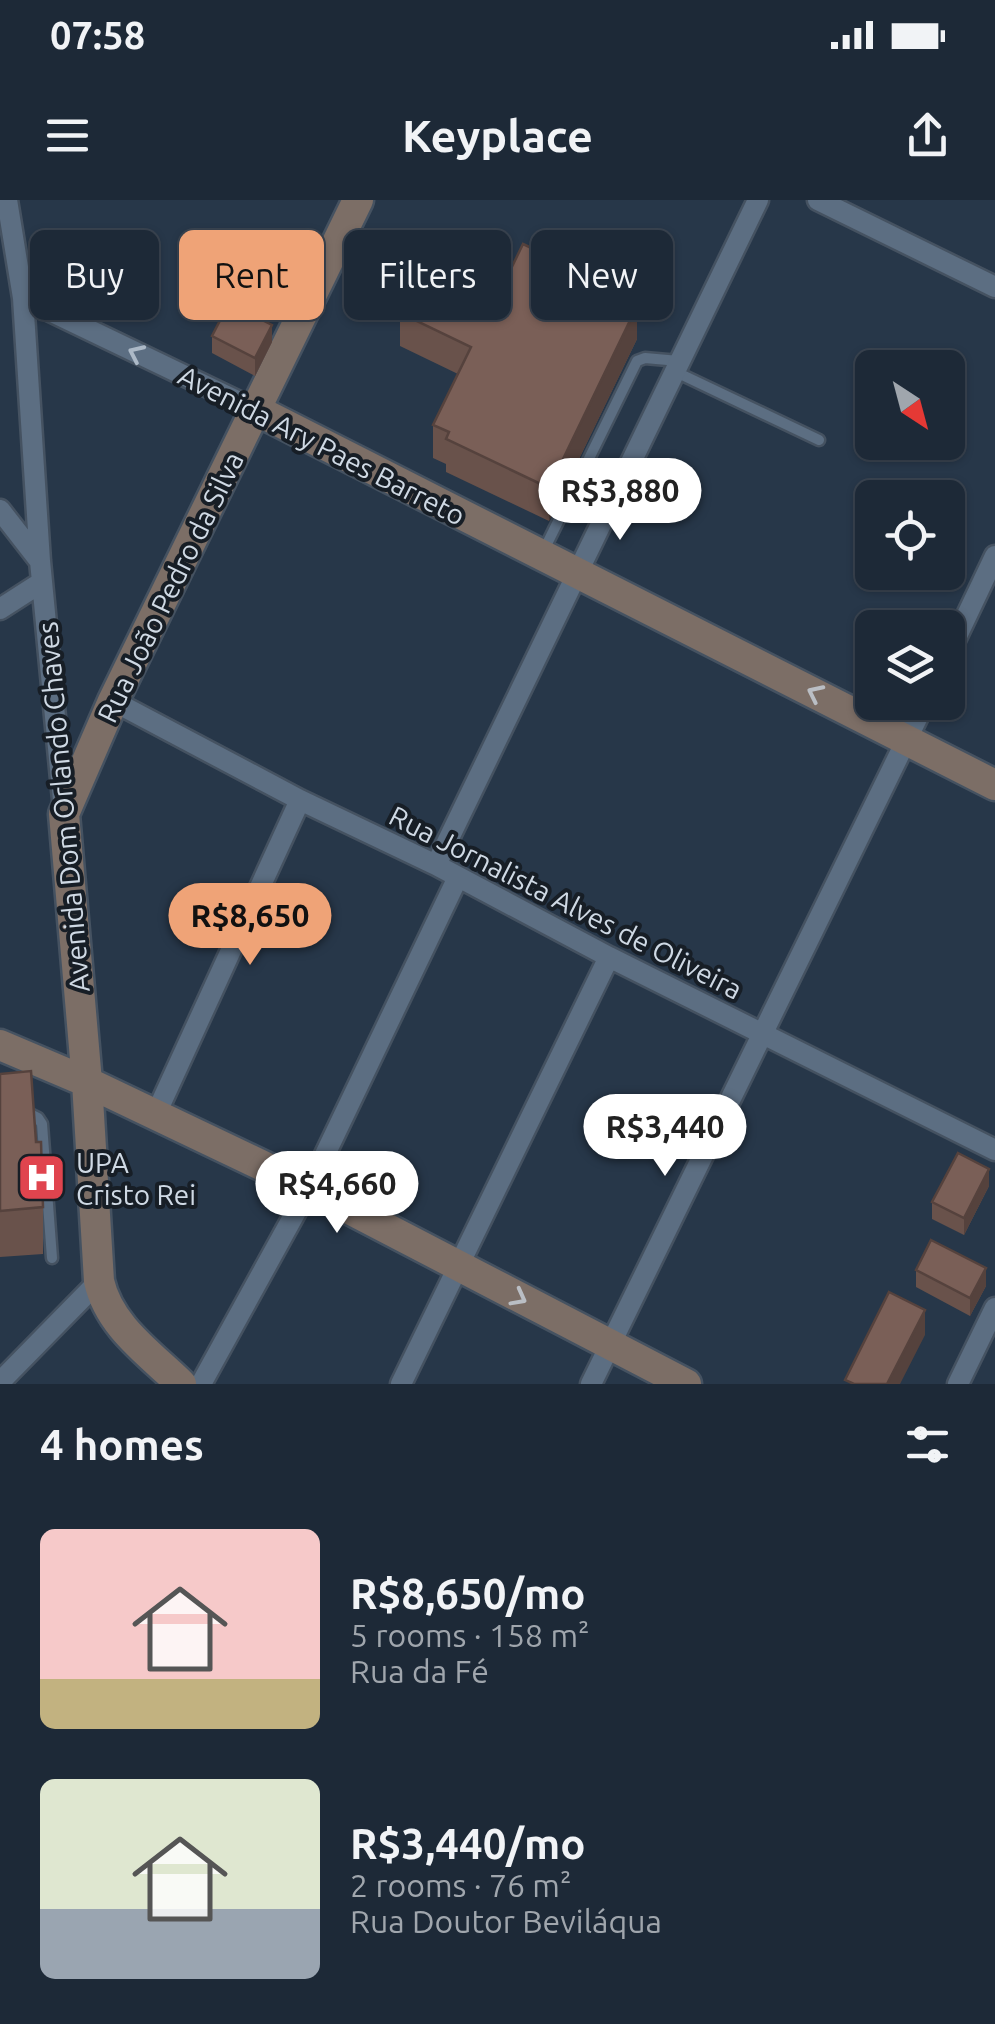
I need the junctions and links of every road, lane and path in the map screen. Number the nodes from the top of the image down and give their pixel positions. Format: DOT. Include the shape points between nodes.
graph roads {
  1 [pos="7,200"];
  2 [pos="358,200"];
  3 [pos="758,200"];
  4 [pos="818,200"];
  5 [pos="995,287"];
  6 [pos="23,298"];
  7 [pos="678,367"];
  8 [pos="256,410"];
  9 [pos="820,440"];
  10 [pos="0,510"];
  11 [pos="541,556"];
  12 [pos="995,556"];
  13 [pos="41,571"];
  14 [pos="577,575"];
  15 [pos="0,609"];
  16 [pos="965,619"];
  17 [pos="114,701"];
  18 [pos="917,720"];
  19 [pos="908,739"];
  20 [pos="995,784"];
  21 [pos="300,800"];
  22 [pos="64,814"];
  23 [pos="436,865"];
  24 [pos="458,878"];
  25 [pos="609,957"];
  26 [pos="765,1034"];
  27 [pos="0,1045"];
  28 [pos="87,1082"];
  29 [pos="0,1099"];
  30 [pos="155,1116"];
  31 [pos="995,1150"];
  32 [pos="309,1188"];
  33 [pos="52,1258"];
  34 [pos="458,1265"];
  35 [pos="99,1281"];
  36 [pos="995,1308"];
  37 [pos="610,1346"];
  38 [pos="0,1382"];
  39 [pos="181,1384"];
  40 [pos="201,1384"];
  41 [pos="401,1384"];
  42 [pos="591,1384"];
  43 [pos="686,1384"];
  44 [pos="958,1384"];
  1 -- 6 [label="street, Avenida Dom Orlando Chaves"];
  2 -- 8 [label="street, Rua João Pedro da Silva"];
  3 -- 7 [label="street"];
  4 -- 5 [label="street"];
  8 -- 6 [label="street, Avenida Ary Paes Barreto, one-way"];
  6 -- 13 [label="street, Avenida Dom Orlando Chaves"];
  7 -- 9 [label="lane"];
  7 -- 11 [label="lane" via="637,361"];
  7 -- 14 [label="street"];
  8 -- 11 [label="street, Avenida Ary Paes Barreto"];
  8 -- 17 [label="street, Rua João Pedro da Silva"];
  10 -- 13 [label="street"];
  11 -- 14 [label="street, Avenida Ary Paes Barreto"];
  12 -- 16 [label="street"];
  13 -- 15 [label="street"];
  13 -- 22 [label="street, Avenida Dom Orlando Chaves"];
  19 -- 14 [label="street, Avenida Ary Paes Barreto, one-way"];
  14 -- 23 [label="street"];
  17 -- 21 [label="street, Rua Jornalista Alves de Oliveira"];
  17 -- 22 [label="street, Rua João Pedro da Silva"];
  18 -- 19 [label="street"];
  19 -- 20 [label="street, Avenida Ary Paes Barreto"];
  19 -- 26 [label="street"];
  21 -- 23 [label="street, Rua Jornalista Alves de Oliveira"];
  21 -- 30 [label="street"];
  22 -- 28 [label="street, Avenida Dom Orlando Chaves"];
  23 -- 24 [label="street, Rua Jornalista Alves de Oliveira"];
  24 -- 25 [label="street, Rua Jornalista Alves de Oliveira"];
  24 -- 32 [label="street"];
  25 -- 26 [label="street, Rua Jornalista Alves de Oliveira"];
  25 -- 34 [label="street"];
  26 -- 31 [label="street, Rua Jornalista Alves de Oliveira"];
  26 -- 37 [label="street"];
  27 -- 28 [label="street"];
  28 -- 30 [label="street"];
  28 -- 35 [label="street, Avenida Dom Orlando Chaves"];
  29 -- 33 [label="lane" via="42,1124"];
  30 -- 32 [label="street"];
  32 -- 34 [label="street"];
  32 -- 40 [label="street"];
  34 -- 37 [label="street, one-way"];
  34 -- 41 [label="street"];
  35 -- 38 [label="street"];
  35 -- 39 [label="street, Avenida Dom Orlando Chaves" via="119,1325"];
  36 -- 44 [label="street"];
  37 -- 42 [label="street"];
  37 -- 43 [label="street"];
}
